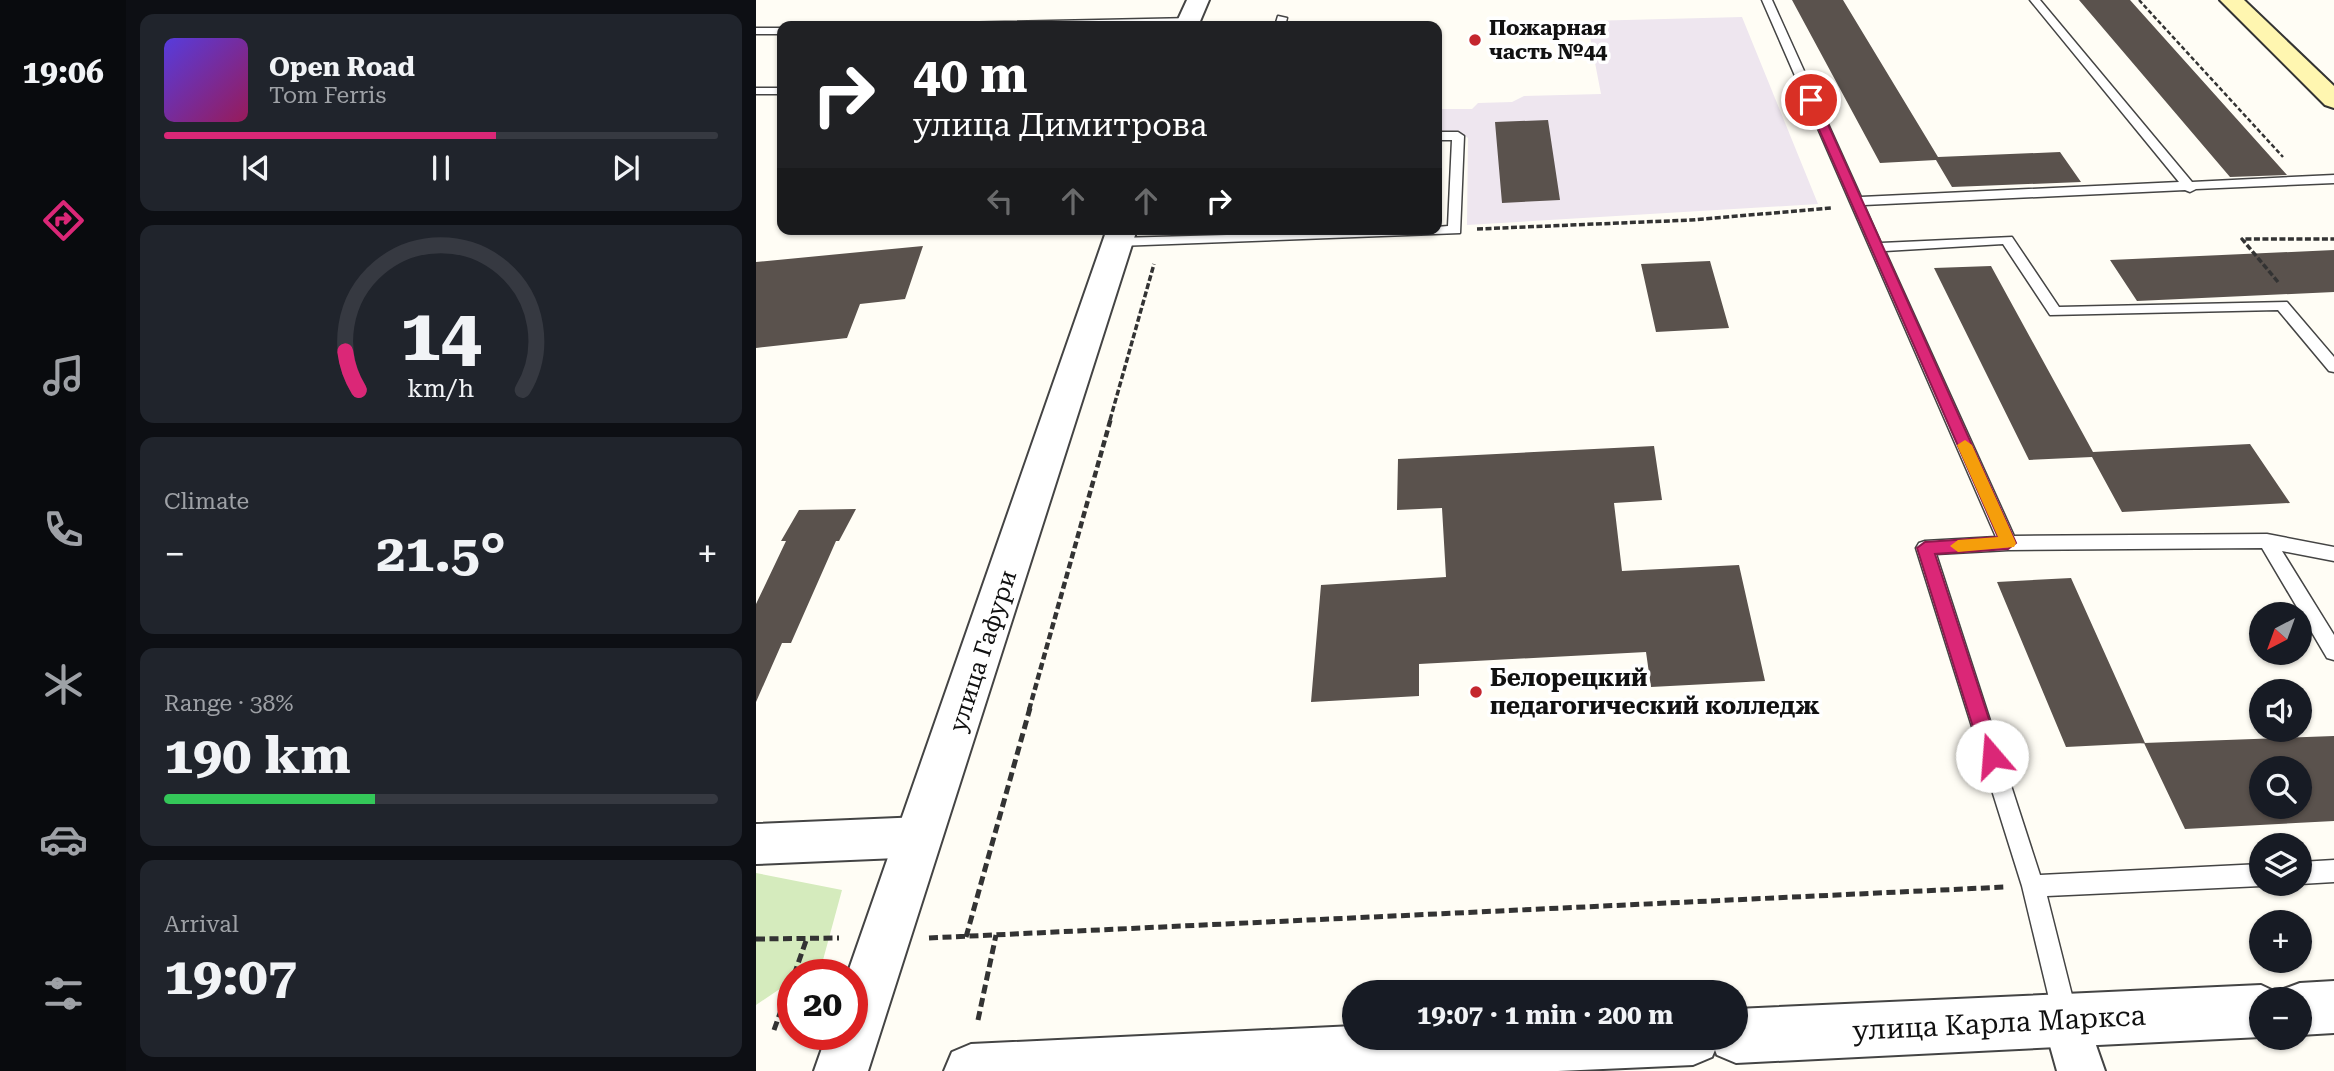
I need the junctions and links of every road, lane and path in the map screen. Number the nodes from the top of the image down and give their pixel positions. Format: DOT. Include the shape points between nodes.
graph roads {
  1 [pos="1767,0"];
  2 [pos="2035,0"];
  3 [pos="2139,0"];
  4 [pos="2231,0"];
  5 [pos="1191,15"];
  6 [pos="1061,21"];
  7 [pos="777,31"];
  8 [pos="756,32"];
  9 [pos="756,91"];
  10 [pos="777,91"];
  11 [pos="2334,100"];
  12 [pos="1442,136"];
  13 [pos="2334,179"];
  14 [pos="2313,180"];
  15 [pos="2190,188"];
  16 [pos="1856,201"];
  17 [pos="1442,230"];
  18 [pos="1455,230"];
  19 [pos="1308,235"];
  20 [pos="1120,236"];
  21 [pos="2334,239"];
  22 [pos="1160,240"];
  23 [pos="1877,247"];
  24 [pos="2282,305"];
  25 [pos="2334,367"];
  26 [pos="2267,541"];
  27 [pos="2008,543"];
  28 [pos="2334,554"];
  29 [pos="2334,652"];
  30 [pos="921,837"];
  31 [pos="756,844"];
  32 [pos="2334,871"];
  33 [pos="2312,872"];
  34 [pos="2249,876"];
  35 [pos="2033,886"];
  36 [pos="996,935"];
  37 [pos="966,937"];
  38 [pos="807,938"];
  39 [pos="847,938"];
  40 [pos="921,938"];
  41 [pos="756,939"];
  42 [pos="799,959"];
  43 [pos="2334,1007"];
  44 [pos="2312,1008"];
  45 [pos="2249,1012"];
  46 [pos="978,1020"];
  47 [pos="777,1021"];
  48 [pos="2066,1021"];
  49 [pos="774,1030"];
  50 [pos="1748,1035"];
  51 [pos="1430,1050"];
  52 [pos="841,1071"];
  53 [pos="971,1071"];
  54 [pos="2081,1071"];
  1 -- 16 [label="lane"];
  2 -- 15 [label="lane"];
  3 -- 14 [label="path" via="2295,170"];
  4 -- 11 [label="main road"];
  5 -- 6 [label="lane"];
  7 -- 8 [label="lane"];
  9 -- 10 [label="lane"];
  12 -- 18 [label="lane" via="1458,136"];
  13 -- 14 [label="lane"];
  14 -- 15 [label="lane"];
  15 -- 16 [label="lane"];
  16 -- 18 [label="path" via="1837,208 1690,220"];
  16 -- 23 [label="lane"];
  17 -- 18 [label="lane"];
  19 -- 22 [label="lane"];
  20 -- 22 [label="lane"];
  20 -- 30 [label="street, улица Гафури"];
  21 -- 24 [label="path" via="2242,239 2291,298"];
  22 -- 37 [label="path"];
  23 -- 24 [label="lane" via="2007,240 2055,312"];
  23 -- 27 [label="lane"];
  24 -- 25 [label="lane"];
  26 -- 27 [label="lane"];
  26 -- 28 [label="lane"];
  26 -- 29 [label="lane"];
  27 -- 35 [label="lane" via="1925,548"];
  30 -- 31 [label="street"];
  30 -- 52 [label="street, улица Гафури"];
  32 -- 33 [label="lane"];
  34 -- 35 [label="lane"];
  35 -- 36 [label="path"];
  35 -- 48 [label="lane"];
  36 -- 37 [label="path"];
  36 -- 46 [label="path"];
  37 -- 40 [label="path"];
  38 -- 39 [label="path"];
  38 -- 41 [label="path"];
  38 -- 42 [label="path"];
  43 -- 44 [label="street"];
  45 -- 48 [label="street, улица Карла Маркса"];
  47 -- 49 [label="path"];
  48 -- 50 [label="street, улица Карла Маркса"];
  48 -- 54 [label="street"];
  51 -- 53 [label="street"];
}
